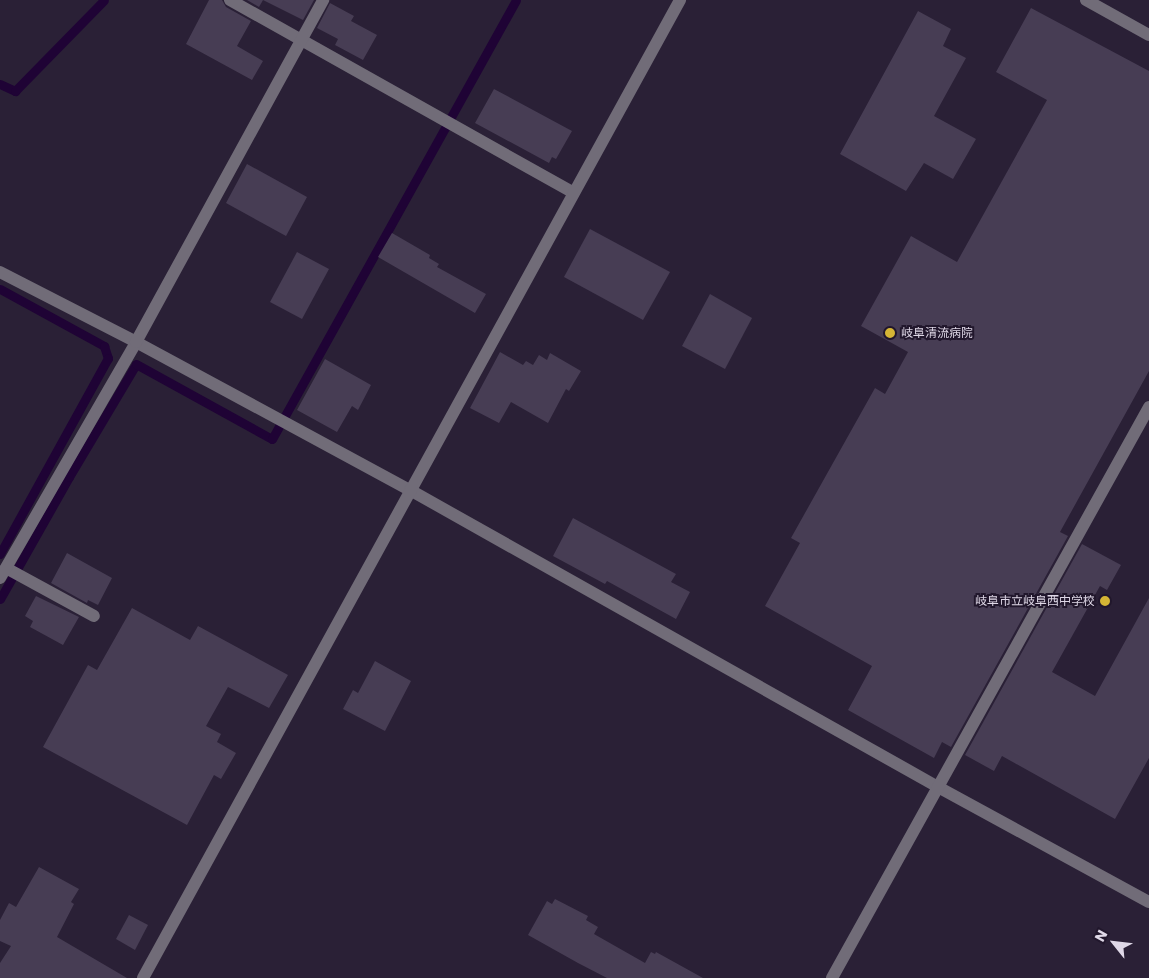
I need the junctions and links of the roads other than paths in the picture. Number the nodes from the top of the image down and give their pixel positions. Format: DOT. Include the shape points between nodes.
graph roads {
  1 [pos="230,0"];
  2 [pos="323,0"];
  3 [pos="680,0"];
  4 [pos="1086,0"];
  5 [pos="1149,35"];
  6 [pos="300,41"];
  7 [pos="574,192"];
  8 [pos="0,272"];
  9 [pos="136,342"];
  10 [pos="1149,407"];
  11 [pos="410,490"];
  12 [pos="3,573"];
  13 [pos="94,616"];
  14 [pos="938,787"];
  15 [pos="1149,902"];
  16 [pos="143,978"];
  17 [pos="832,978"];
  1 -- 6 [label="street"];
  2 -- 6 [label="street"];
  3 -- 7 [label="street"];
  4 -- 5 [label="street"];
  6 -- 7 [label="street"];
  6 -- 9 [label="street"];
  7 -- 11 [label="street"];
  8 -- 9 [label="street"];
  9 -- 11 [label="street"];
  9 -- 12 [label="street"];
  10 -- 14 [label="street"];
  11 -- 14 [label="street"];
  11 -- 16 [label="street"];
  12 -- 13 [label="street"];
  14 -- 15 [label="street"];
  14 -- 17 [label="street"];
}
